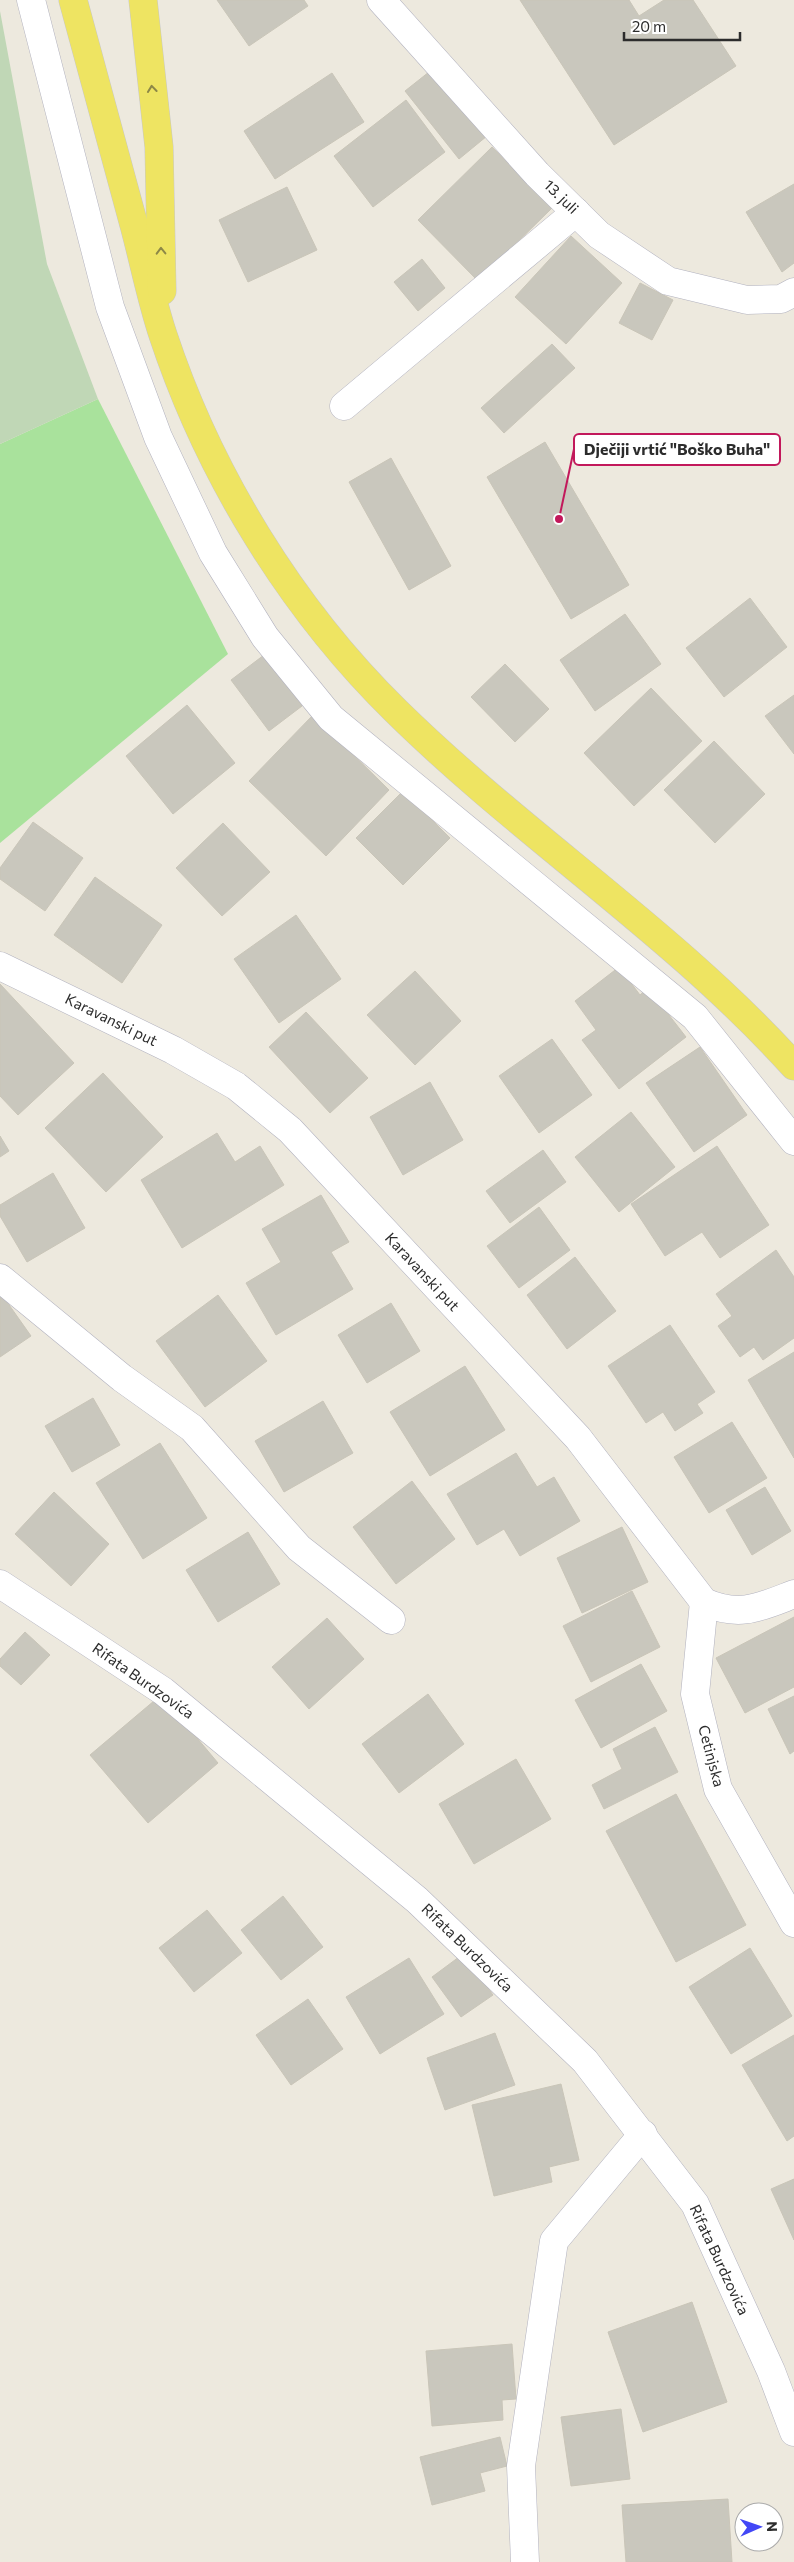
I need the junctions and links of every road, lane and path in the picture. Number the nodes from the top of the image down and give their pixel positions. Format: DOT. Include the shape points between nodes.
graph roads {
  1 [pos="31,0"];
  2 [pos="73,0"];
  3 [pos="143,0"];
  4 [pos="381,0"];
  5 [pos="576,212"];
  6 [pos="794,292"];
  7 [pos="163,335"];
  8 [pos="344,406"];
  9 [pos="0,966"];
  10 [pos="794,1066"];
  11 [pos="794,1141"];
  12 [pos="0,1278"];
  13 [pos="0,1584"];
  14 [pos="794,1594"];
  15 [pos="704,1602"];
  16 [pos="391,1620"];
  17 [pos="794,1923"];
  18 [pos="643,2134"];
  19 [pos="794,2432"];
  20 [pos="525,2562"];
  1 -- 11 [label="street" via="110,307 158,437 213,553 265,637 331,718 695,1017"];
  2 -- 7 [label="main road"];
  7 -- 3 [label="main road, one-way" via="159,147"];
  4 -- 5 [label="street, 13. juli" via="537,174"];
  5 -- 6 [label="street, 13. juli" via="599,235 668,281 747,300 781,299"];
  5 -- 8 [label="street"];
  7 -- 10 [label="main road" via="200,427 242,510 292,589 346,658 396,711 462,771 723,992"];
  9 -- 15 [label="street, Karavanski put" via="173,1050 236,1086 290,1130 578,1438"];
  12 -- 16 [label="street" via="122,1378 192,1428 299,1548"];
  13 -- 18 [label="street, Rifata Burdzovića" via="162,1691 417,1900 585,2061"];
  14 -- 15 [label="street" via="758,1608 722,1610"];
  15 -- 17 [label="street, Cetinjska" via="695,1694 718,1788"];
  18 -- 19 [label="street, Rifata Burdzovića" via="695,2204 771,2372"];
  18 -- 20 [label="street" via="554,2241 521,2466"];
}
